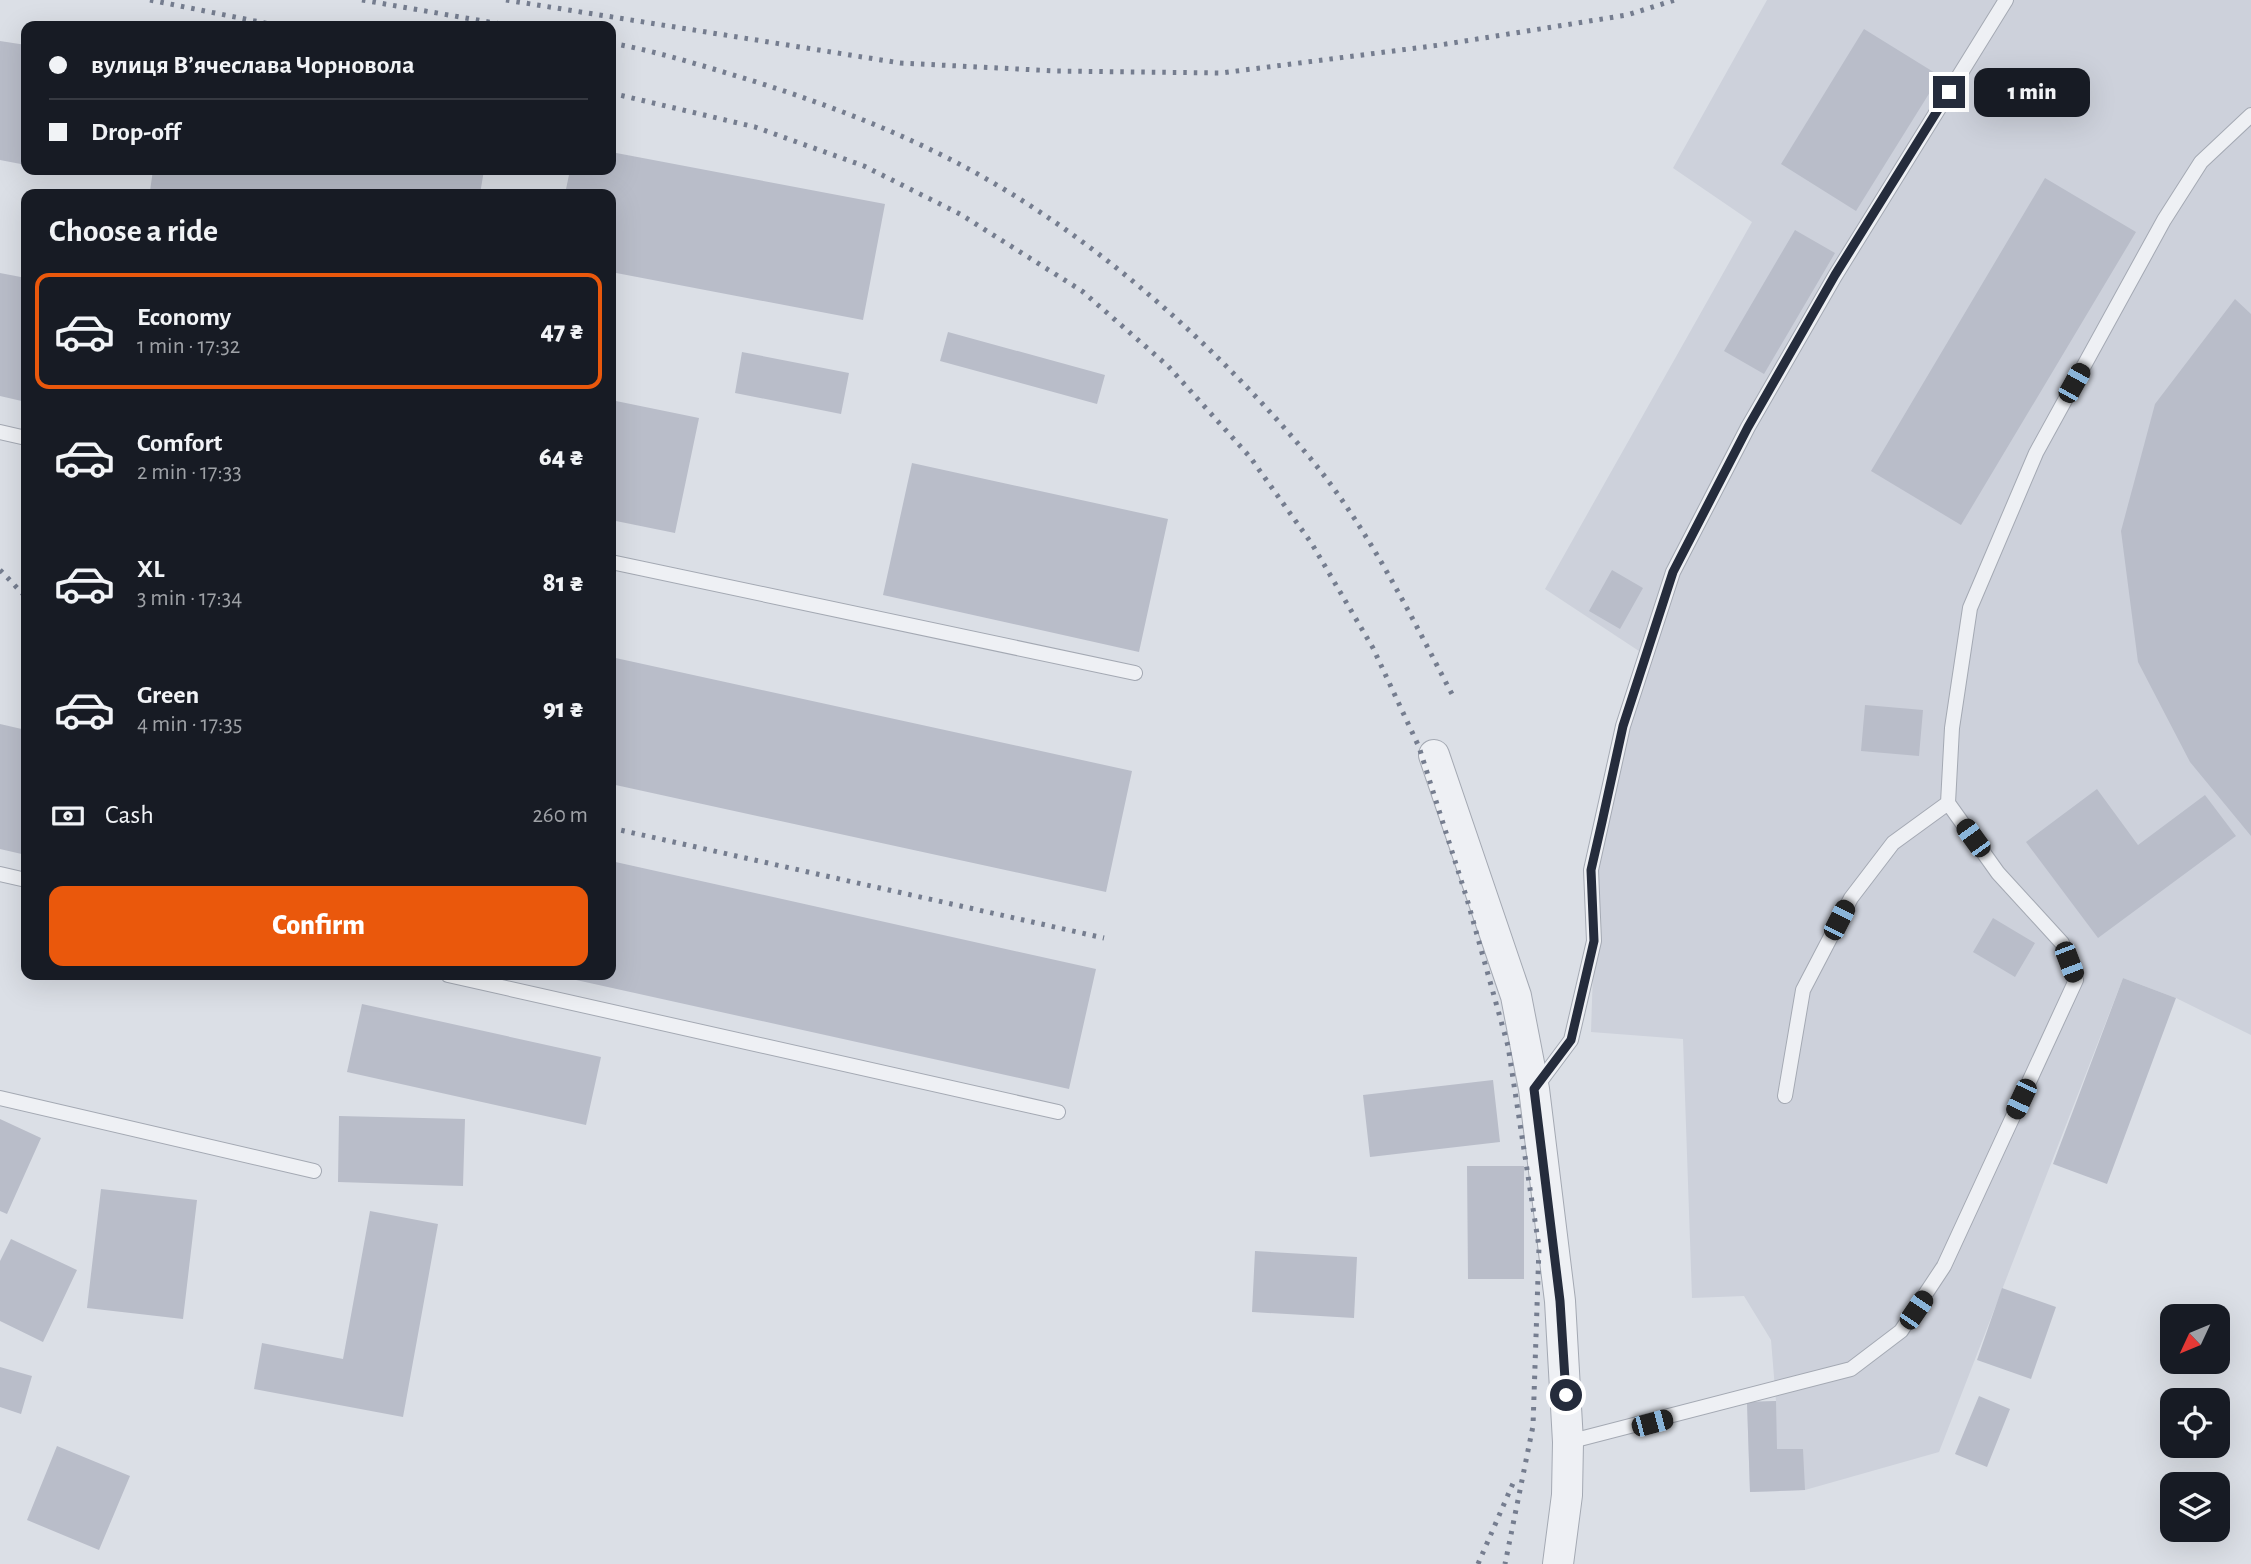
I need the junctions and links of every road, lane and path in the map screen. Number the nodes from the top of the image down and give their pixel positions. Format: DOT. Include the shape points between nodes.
graph roads {
  1 [pos="2006,0"];
  2 [pos="2251,115"];
  3 [pos="0,432"];
  4 [pos="21,437"];
  5 [pos="616,563"];
  6 [pos="1135,673"];
  7 [pos="1434,755"];
  8 [pos="1948,803"];
  9 [pos="0,874"];
  10 [pos="21,879"];
  11 [pos="470,980"];
  12 [pos="1534,1089"];
  13 [pos="1785,1096"];
  14 [pos="0,1098"];
  15 [pos="1058,1112"];
  16 [pos="314,1171"];
  17 [pos="1568,1442"];
  18 [pos="1558,1564"];
  1 -- 12 [label="lane" via="1835,275 1748,427 1673,572 1620,739 1591,870 1594,941 1571,1040"];
  2 -- 8 [label="lane" via="2201,162 2164,220 2036,453 1970,608 1952,728"];
  3 -- 4 [label="lane"];
  5 -- 6 [label="lane"];
  7 -- 12 [label="street" via="1516,996"];
  8 -- 13 [label="lane" via="1893,843 1851,898 1803,990"];
  8 -- 17 [label="lane" via="1998,873 2062,943 2076,980 1944,1266 1901,1331 1851,1369"];
  9 -- 10 [label="lane"];
  11 -- 15 [label="lane"];
  12 -- 17 [label="street" via="1560,1301"];
  14 -- 16 [label="lane"];
  17 -- 18 [label="street"];
}
